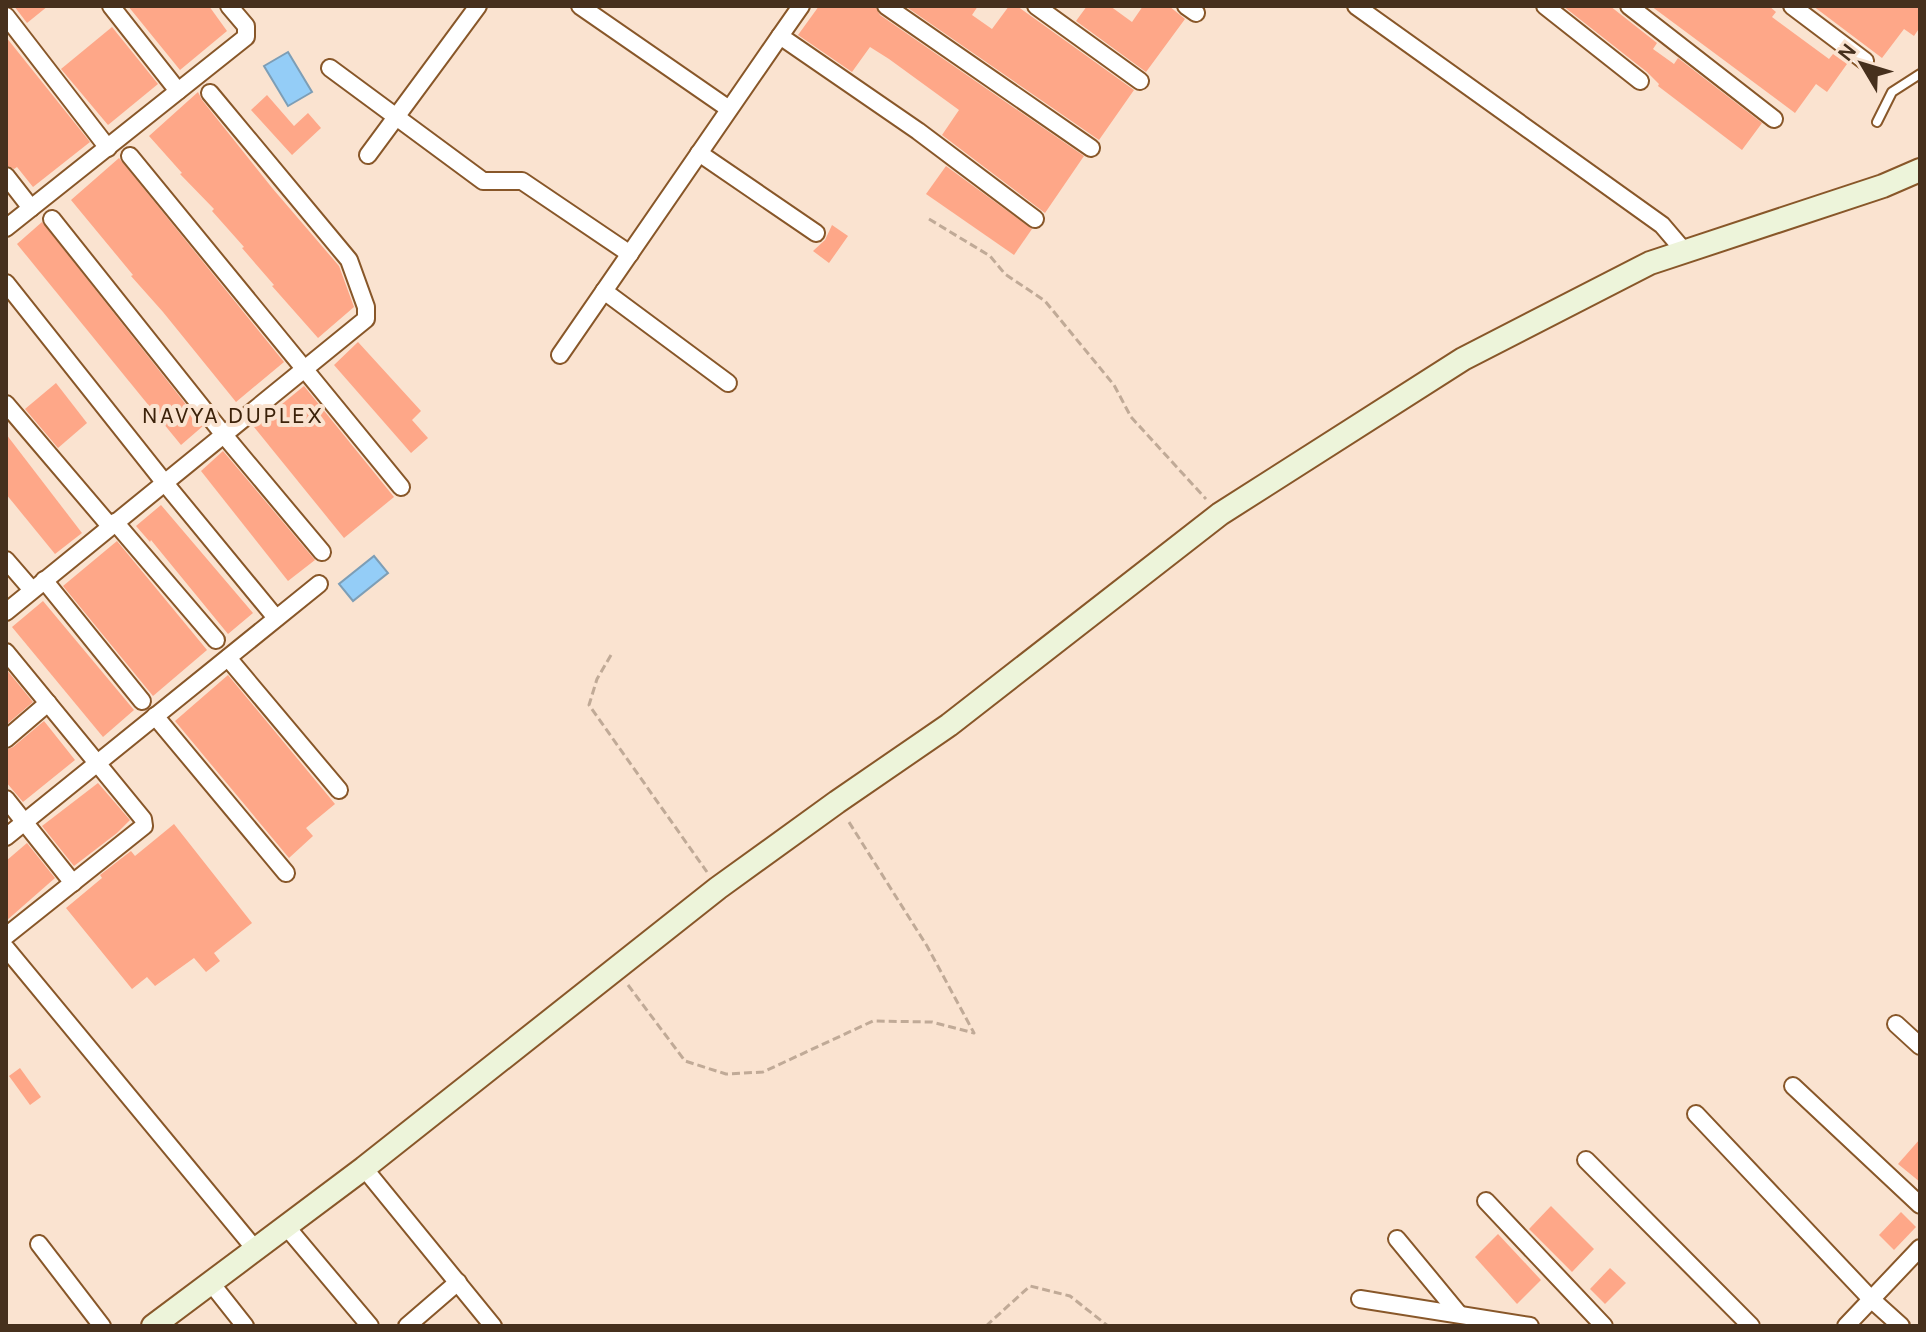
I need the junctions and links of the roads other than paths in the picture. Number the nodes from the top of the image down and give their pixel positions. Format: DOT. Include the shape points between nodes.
graph roads {
  1 [pos="111,6"];
  2 [pos="229,6"];
  3 [pos="478,6"];
  4 [pos="580,6"];
  5 [pos="801,6"];
  6 [pos="886,6"];
  7 [pos="1036,6"];
  8 [pos="1356,6"];
  9 [pos="1545,6"];
  10 [pos="1629,6"];
  11 [pos="1792,6"];
  12 [pos="6,16"];
  13 [pos="780,36"];
  14 [pos="1865,61"];
  15 [pos="330,68"];
  16 [pos="1920,74"];
  17 [pos="1140,81"];
  18 [pos="1640,81"];
  19 [pos="178,91"];
  20 [pos="210,93"];
  21 [pos="729,109"];
  22 [pos="396,118"];
  23 [pos="1774,119"];
  24 [pos="1877,122"];
  25 [pos="108,148"];
  26 [pos="1091,148"];
  27 [pos="699,153"];
  28 [pos="368,155"];
  29 [pos="130,156"];
  30 [pos="1920,170"];
  31 [pos="6,176"];
  32 [pos="31,208"];
  33 [pos="52,219"];
  34 [pos="1035,219"];
  35 [pos="6,228"];
  36 [pos="816,233"];
  37 [pos="1685,252"];
  38 [pos="630,254"];
  39 [pos="6,283"];
  40 [pos="604,291"];
  41 [pos="560,355"];
  42 [pos="302,370"];
  43 [pos="728,383"];
  44 [pos="6,404"];
  45 [pos="224,435"];
  46 [pos="164,482"];
  47 [pos="401,487"];
  48 [pos="112,524"];
  49 [pos="322,552"];
  50 [pos="6,560"];
  51 [pos="319,584"];
  52 [pos="38,585"];
  53 [pos="6,612"];
  54 [pos="276,618"];
  55 [pos="216,640"];
  56 [pos="6,652"];
  57 [pos="228,658"];
  58 [pos="142,701"];
  59 [pos="48,703"];
  60 [pos="155,716"];
  61 [pos="6,739"];
  62 [pos="98,764"];
  63 [pos="339,790"];
  64 [pos="6,799"];
  65 [pos="25,823"];
  66 [pos="6,837"];
  67 [pos="286,873"];
  68 [pos="73,883"];
  69 [pos="6,936"];
  70 [pos="6,948"];
  71 [pos="1896,1024"];
  72 [pos="1920,1046"];
  73 [pos="1793,1086"];
  74 [pos="1696,1114"];
  75 [pos="1586,1160"];
  76 [pos="364,1168"];
  77 [pos="1486,1201"];
  78 [pos="1920,1205"];
  79 [pos="285,1225"];
  80 [pos="1397,1239"];
  81 [pos="39,1244"];
  82 [pos="1920,1248"];
  83 [pos="255,1249"];
  84 [pos="458,1282"];
  85 [pos="211,1283"];
  86 [pos="1360,1299"];
  87 [pos="1871,1299"];
  88 [pos="1459,1314"];
  89 [pos="102,1326"];
  90 [pos="153,1326"];
  91 [pos="245,1326"];
  92 [pos="370,1326"];
  93 [pos="407,1326"];
  94 [pos="493,1326"];
  95 [pos="1530,1326"];
  96 [pos="1604,1326"];
  97 [pos="1751,1326"];
  98 [pos="1846,1326"];
  99 [pos="1901,1326"];
  1 -- 19 [label="street"];
  2 -- 19 [label="street" via="246,26 246,37"];
  3 -- 22 [label="street"];
  4 -- 21 [label="street"];
  5 -- 13 [label="street"];
  6 -- 26 [label="street"];
  7 -- 17 [label="street"];
  8 -- 37 [label="street" via="1662,225"];
  9 -- 18 [label="street"];
  10 -- 23 [label="street"];
  11 -- 14 [label="street"];
  12 -- 25 [label="street"];
  13 -- 21 [label="street"];
  13 -- 34 [label="street"];
  15 -- 22 [label="street"];
  16 -- 24 [label="lane" via="1892,92"];
  19 -- 25 [label="street"];
  20 -- 42 [label="street" via="349,260 366,307 366,319"];
  21 -- 27 [label="street"];
  22 -- 28 [label="street"];
  22 -- 38 [label="street" via="483,181 522,181"];
  25 -- 32 [label="street"];
  27 -- 36 [label="street"];
  27 -- 38 [label="street"];
  29 -- 42 [label="street"];
  30 -- 37 [label="street"];
  31 -- 32 [label="street"];
  32 -- 35 [label="street"];
  33 -- 45 [label="street"];
  37 -- 76 [label="street" via="1650,263 1463,359 1220,514 949,725 718,888"];
  38 -- 40 [label="street"];
  39 -- 46 [label="street"];
  40 -- 41 [label="street"];
  40 -- 43 [label="street"];
  42 -- 45 [label="street"];
  42 -- 47 [label="street"];
  44 -- 48 [label="street"];
  45 -- 46 [label="street"];
  45 -- 49 [label="street"];
  46 -- 48 [label="street"];
  46 -- 54 [label="street"];
  48 -- 52 [label="street"];
  48 -- 55 [label="street"];
  50 -- 52 [label="street"];
  51 -- 54 [label="street"];
  52 -- 53 [label="street"];
  52 -- 58 [label="street"];
  54 -- 57 [label="street"];
  56 -- 59 [label="street"];
  57 -- 60 [label="street"];
  57 -- 63 [label="street"];
  59 -- 61 [label="street"];
  59 -- 62 [label="street"];
  60 -- 62 [label="street"];
  60 -- 67 [label="street"];
  62 -- 65 [label="street"];
  62 -- 68 [label="street" via="144,826"];
  64 -- 65 [label="street"];
  65 -- 66 [label="street"];
  65 -- 68 [label="street"];
  68 -- 69 [label="street"];
  70 -- 83 [label="street"];
  71 -- 72 [label="street"];
  73 -- 78 [label="street"];
  74 -- 87 [label="street"];
  75 -- 97 [label="street"];
  76 -- 79 [label="street"];
  76 -- 84 [label="street"];
  77 -- 96 [label="street"];
  79 -- 83 [label="street"];
  79 -- 92 [label="street"];
  80 -- 88 [label="street"];
  81 -- 89 [label="street"];
  82 -- 87 [label="street"];
  83 -- 85 [label="street"];
  84 -- 93 [label="street"];
  84 -- 94 [label="street"];
  85 -- 90 [label="street"];
  85 -- 91 [label="street"];
  86 -- 88 [label="street"];
  87 -- 98 [label="street"];
  87 -- 99 [label="street"];
  88 -- 95 [label="street"];
}
